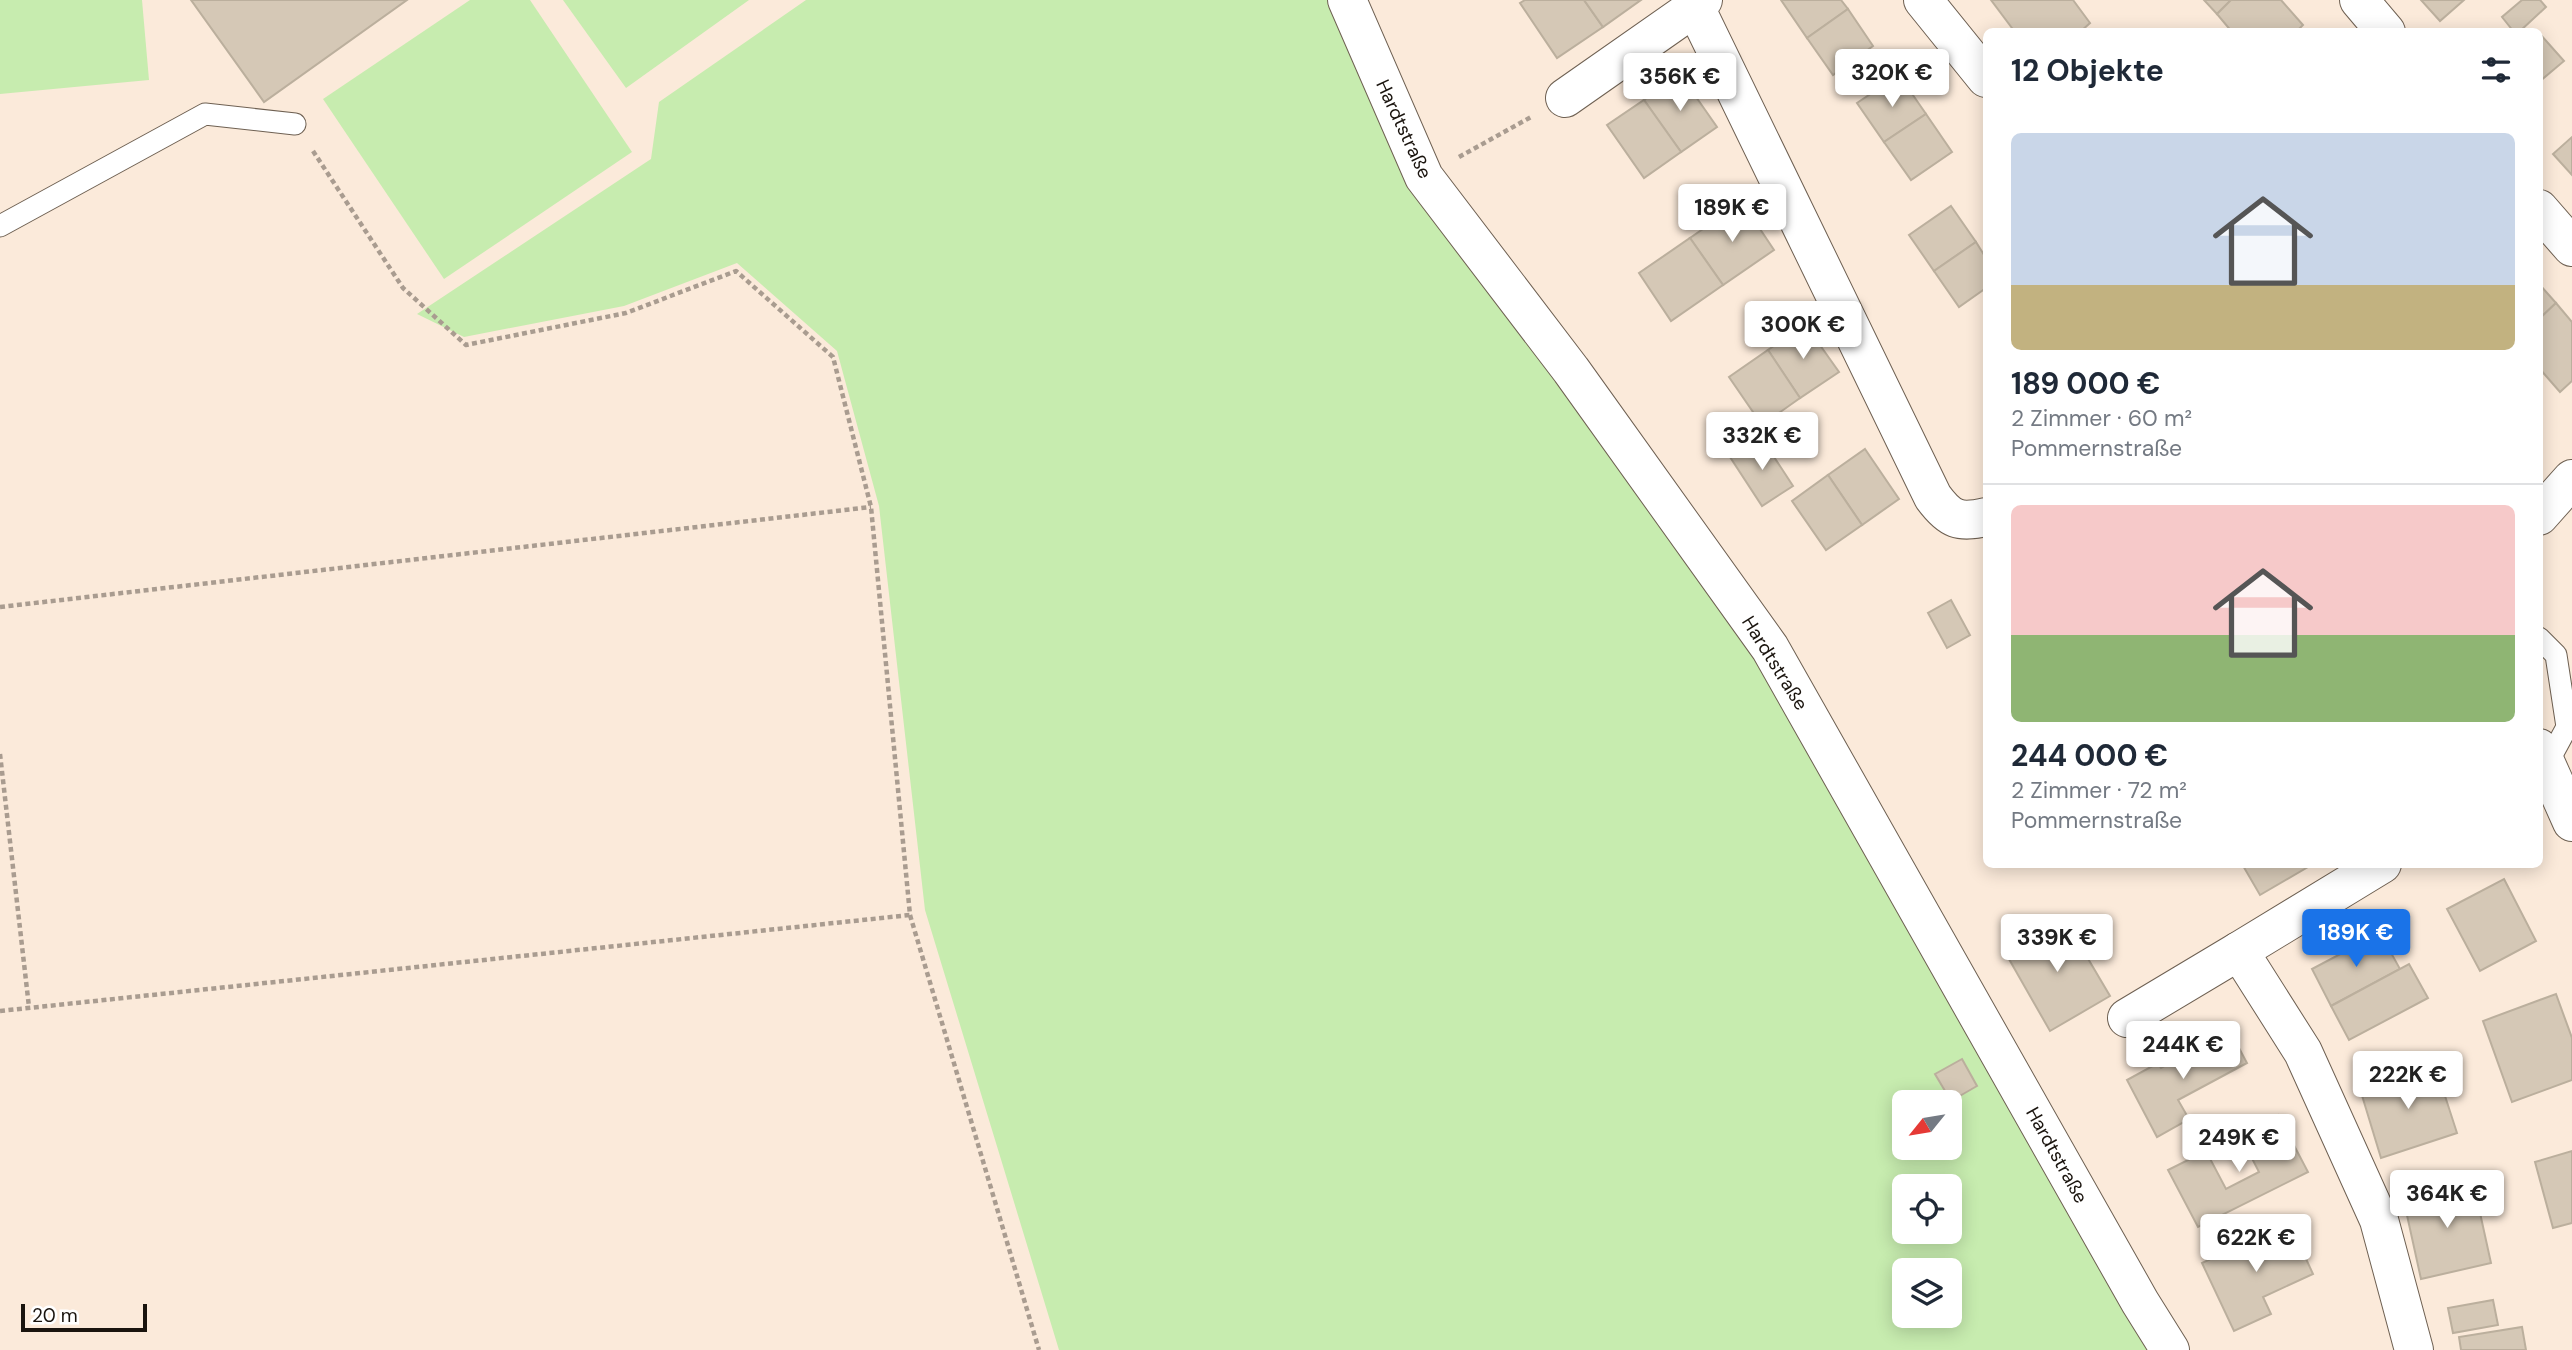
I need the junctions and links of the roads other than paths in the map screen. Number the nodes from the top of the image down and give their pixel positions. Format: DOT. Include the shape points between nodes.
graph roads {
  1 [pos="1347,0"];
  2 [pos="1923,0"];
  3 [pos="2359,0"];
  4 [pos="1699,3"];
  5 [pos="2383,28"];
  6 [pos="1983,74"];
  7 [pos="1565,98"];
  8 [pos="295,124"];
  9 [pos="2543,214"];
  10 [pos="0,226"];
  11 [pos="2572,247"];
  12 [pos="2572,479"];
  13 [pos="2543,512"];
  14 [pos="1983,518"];
  15 [pos="2543,642"];
  16 [pos="2543,759"];
  17 [pos="2543,762"];
  18 [pos="2572,822"];
  19 [pos="2375,868"];
  20 [pos="2239,951"];
  21 [pos="2126,1018"];
  22 [pos="2170,1350"];
  23 [pos="2414,1350"];
  1 -- 22 [label="street, Hardtstraße" via="1424,177 1571,370 1770,648"];
  2 -- 6 [label="street"];
  3 -- 5 [label="street"];
  4 -- 7 [label="street"];
  4 -- 14 [label="street" via="1933,496 1945,513 1965,522"];
  8 -- 10 [label="lane" via="205,114"];
  9 -- 11 [label="street"];
  12 -- 13 [label="street"];
  15 -- 16 [label="lane" via="2556,655 2567,727"];
  17 -- 18 [label="street"];
  19 -- 20 [label="street"];
  20 -- 21 [label="street"];
  20 -- 23 [label="street" via="2303,1052 2379,1220"];
}
